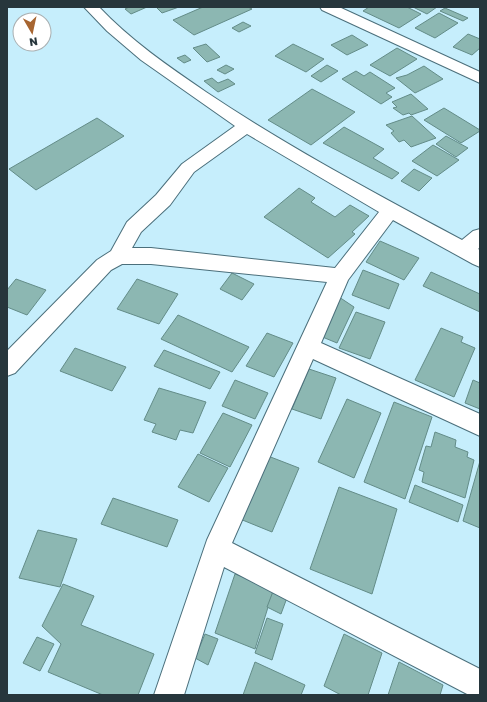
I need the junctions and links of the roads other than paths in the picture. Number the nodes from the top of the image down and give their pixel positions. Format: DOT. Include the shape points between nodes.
graph roads {
  1 [pos="91,7"];
  2 [pos="327,7"];
  3 [pos="480,78"];
  4 [pos="246,126"];
  5 [pos="390,209"];
  6 [pos="480,236"];
  7 [pos="472,255"];
  8 [pos="118,256"];
  9 [pos="340,276"];
  10 [pos="308,347"];
  11 [pos="7,366"];
  12 [pos="480,425"];
  13 [pos="216,549"];
  14 [pos="469,686"];
  15 [pos="169,695"];
  1 -- 4 [label="street" via="159,66"];
  2 -- 3 [label="street"];
  4 -- 5 [label="street"];
  4 -- 8 [label="street" via="188,168 163,200 134,227"];
  5 -- 7 [label="street"];
  5 -- 9 [label="street"];
  6 -- 7 [label="street"];
  8 -- 9 [label="street" via="151,256"];
  8 -- 11 [label="street" via="104,265"];
  9 -- 10 [label="street"];
  10 -- 12 [label="street"];
  10 -- 13 [label="street"];
  13 -- 14 [label="street"];
  13 -- 15 [label="street"];
}
